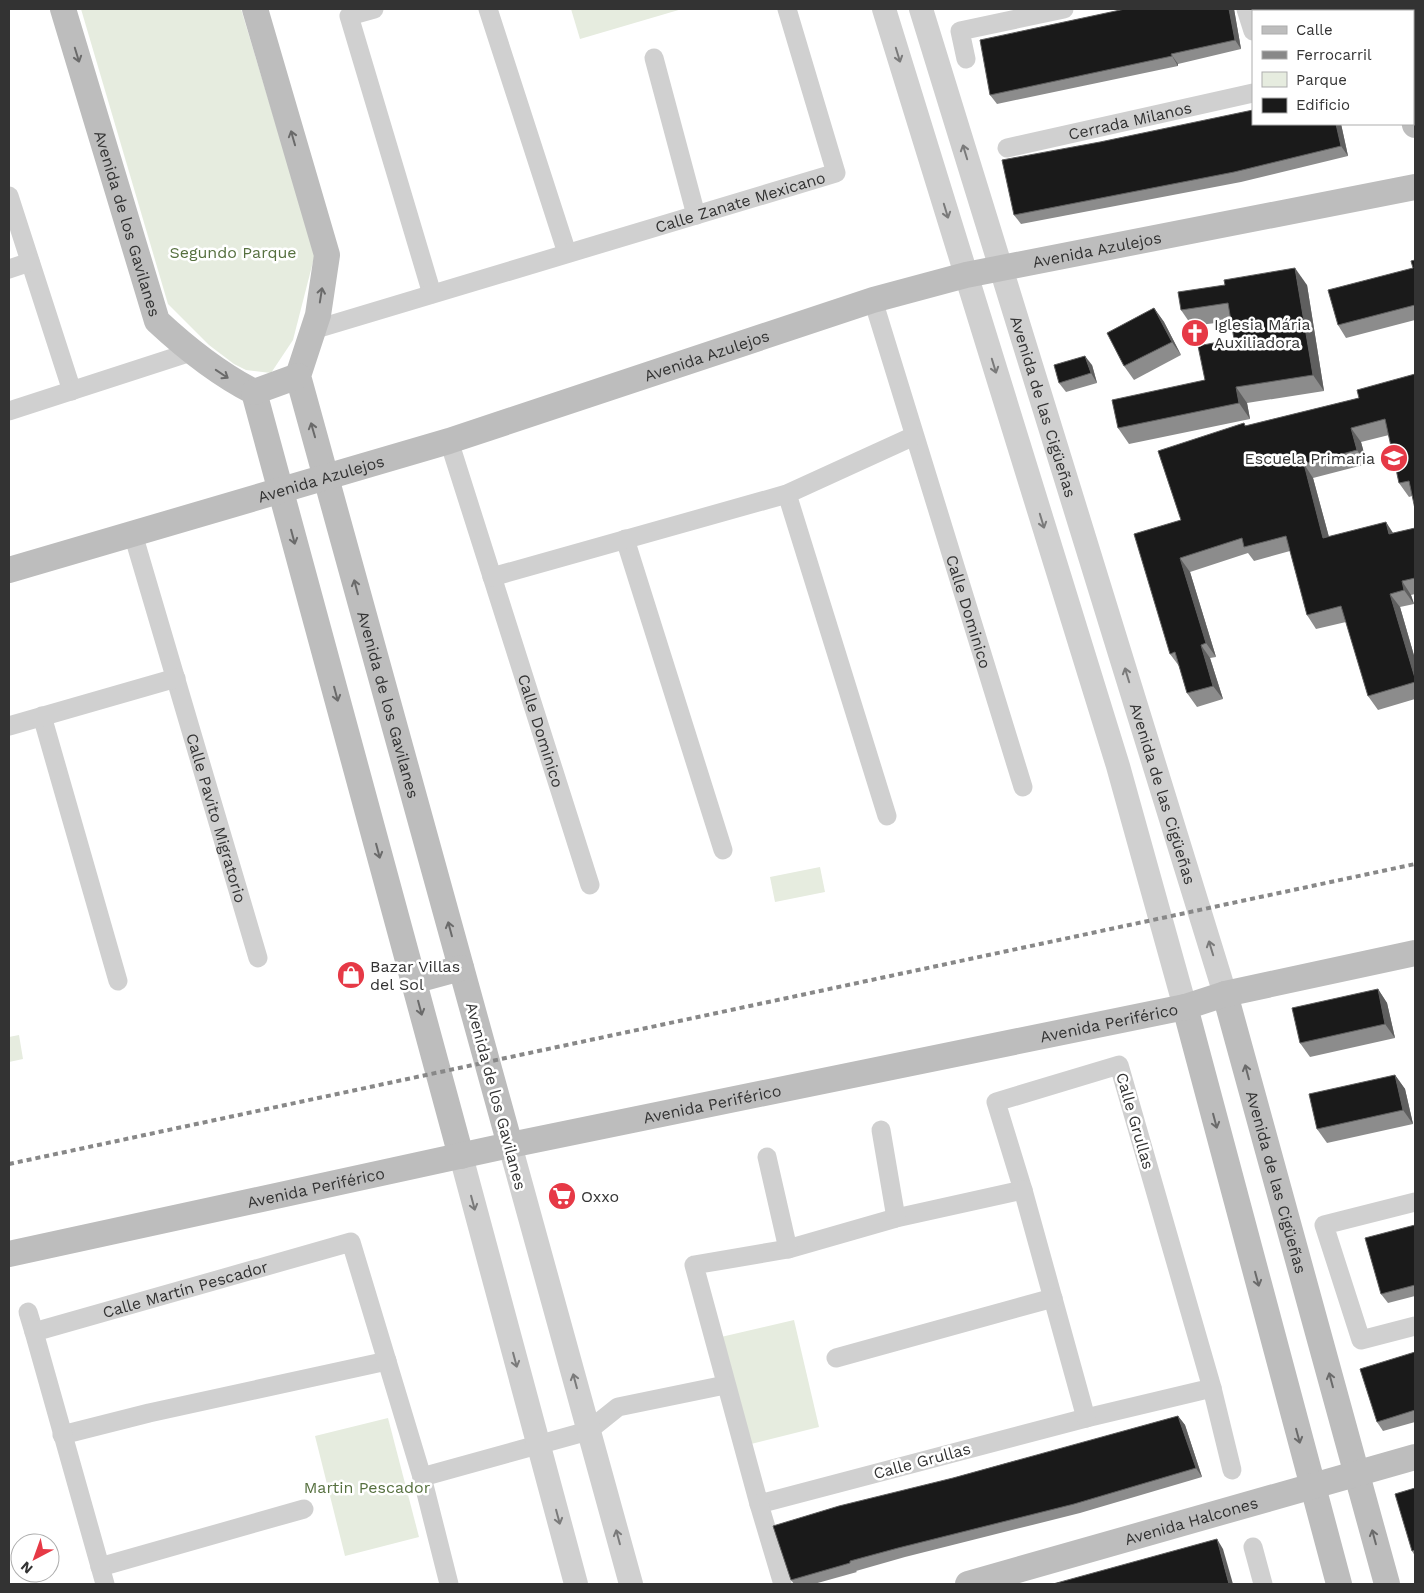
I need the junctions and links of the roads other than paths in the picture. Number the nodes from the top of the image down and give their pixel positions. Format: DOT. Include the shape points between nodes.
graph roads {
  1 [pos="64,9"];
  2 [pos="255,9"];
  3 [pos="374,9"];
  4 [pos="488,9"];
  5 [pos="787,9"];
  6 [pos="884,9"];
  7 [pos="921,9"];
  8 [pos="1064,9"];
  9 [pos="1246,9"];
  10 [pos="1252,29"];
  11 [pos="654,58"];
  12 [pos="966,59"];
  13 [pos="1252,93"];
  14 [pos="1007,148"];
  15 [pos="1415,187"];
  16 [pos="9,196"];
  17 [pos="696,215"];
  18 [pos="567,253"];
  19 [pos="30,262"];
  20 [pos="1001,267"];
  21 [pos="9,269"];
  22 [pos="966,275"];
  23 [pos="432,294"];
  24 [pos="873,300"];
  25 [pos="313,330"];
  26 [pos="191,352"];
  27 [pos="298,376"];
  28 [pos="72,391"];
  29 [pos="254,392"];
  30 [pos="9,411"];
  31 [pos="914,436"];
  32 [pos="449,441"];
  33 [pos="326,477"];
  34 [pos="281,490"];
  35 [pos="787,494"];
  36 [pos="133,534"];
  37 [pos="625,540"];
  38 [pos="9,570"];
  39 [pos="492,577"];
  40 [pos="176,678"];
  41 [pos="42,716"];
  42 [pos="9,726"];
  43 [pos="1023,787"];
  44 [pos="887,816"];
  45 [pos="723,850"];
  46 [pos="590,884"];
  47 [pos="1415,953"];
  48 [pos="258,958"];
  49 [pos="461,968"];
  50 [pos="118,981"];
  51 [pos="413,981"];
  52 [pos="1226,994"];
  53 [pos="1185,1007"];
  54 [pos="881,1130"];
  55 [pos="510,1145"];
  56 [pos="460,1156"];
  57 [pos="768,1157"];
  58 [pos="1023,1190"];
  59 [pos="1415,1202"];
  60 [pos="896,1218"];
  61 [pos="788,1249"];
  62 [pos="9,1254"];
  63 [pos="1053,1298"];
  64 [pos="28,1312"];
  65 [pos="1415,1326"];
  66 [pos="34,1332"];
  67 [pos="836,1358"];
  68 [pos="387,1361"];
  69 [pos="725,1385"];
  70 [pos="1212,1388"];
  71 [pos="1086,1418"];
  72 [pos="588,1431"];
  73 [pos="62,1435"];
  74 [pos="538,1444"];
  75 [pos="1415,1456"];
  76 [pos="1232,1470"];
  77 [pos="1356,1472"];
  78 [pos="422,1476"];
  79 [pos="1311,1485"];
  80 [pos="759,1504"];
  81 [pos="304,1509"];
  82 [pos="1253,1547"];
  83 [pos="102,1575"];
  84 [pos="782,1581"];
  85 [pos="449,1584"];
  86 [pos="576,1584"];
  87 [pos="631,1584"];
  88 [pos="968,1584"];
  89 [pos="1263,1584"];
  90 [pos="1339,1584"];
  91 [pos="1386,1584"];
  1 -- 26 [label="main road, Avenida de los Gavilanes, one-way" via="157,321"];
  25 -- 2 [label="main road, one-way" via="327,255"];
  3 -- 23 [label="street" via="349,16"];
  4 -- 18 [label="street"];
  5 -- 17 [label="street, Calle Zanate Mexicano" via="836,173"];
  6 -- 22 [label="street, one-way"];
  20 -- 7 [label="street, Avenida de las Cigüeñas, one-way"];
  8 -- 12 [label="street" via="960,31"];
  9 -- 10 [label="street"];
  11 -- 17 [label="street"];
  13 -- 14 [label="street, Cerrada Milanos"];
  15 -- 20 [label="main road, Avenida Azulejos"];
  16 -- 19 [label="street"];
  17 -- 18 [label="street, Calle Zanate Mexicano"];
  18 -- 23 [label="street, Calle Zanate Mexicano"];
  19 -- 21 [label="street"];
  19 -- 28 [label="street"];
  20 -- 22 [label="main road, Avenida Azulejos"];
  52 -- 20 [label="street, Avenida de las Cigüeñas, one-way"];
  22 -- 24 [label="main road, Avenida Azulejos"];
  22 -- 53 [label="street, one-way" via="1118,766"];
  23 -- 25 [label="street, Calle Zanate Mexicano"];
  24 -- 31 [label="street, Calle Dominico"];
  24 -- 32 [label="main road, Avenida Azulejos"];
  25 -- 27 [label="main road"];
  26 -- 28 [label="street"];
  26 -- 29 [label="main road, Avenida de los Gavilanes, one-way" via="226,378"];
  27 -- 29 [label="main road"];
  33 -- 27 [label="main road, Avenida de los Gavilanes, one-way"];
  28 -- 30 [label="street"];
  29 -- 34 [label="main road"];
  31 -- 35 [label="street"];
  31 -- 43 [label="street, Calle Dominico"];
  32 -- 33 [label="main road, Avenida Azulejos"];
  32 -- 39 [label="street, Calle Dominico"];
  33 -- 34 [label="main road, Avenida Azulejos"];
  49 -- 33 [label="main road, Avenida de los Gavilanes, one-way"];
  34 -- 36 [label="main road, Avenida Azulejos"];
  34 -- 51 [label="main road, one-way"];
  35 -- 37 [label="street"];
  35 -- 44 [label="street"];
  36 -- 38 [label="main road, Avenida Azulejos"];
  36 -- 40 [label="street, Calle Pavito Migratorio"];
  37 -- 39 [label="street"];
  37 -- 45 [label="street"];
  39 -- 46 [label="street, Calle Dominico"];
  40 -- 41 [label="street"];
  40 -- 48 [label="street, Calle Pavito Migratorio"];
  41 -- 42 [label="street"];
  41 -- 50 [label="street"];
  47 -- 52 [label="main road, Avenida Periférico"];
  49 -- 51 [label="main road"];
  49 -- 55 [label="main road, Avenida de los Gavilanes"];
  51 -- 56 [label="main road, one-way"];
  52 -- 53 [label="main road, Avenida Periférico"];
  77 -- 52 [label="main road, Avenida de las Cigüeñas, one-way"];
  53 -- 55 [label="main road, Avenida Periférico"];
  53 -- 79 [label="main road, one-way"];
  54 -- 60 [label="street"];
  55 -- 56 [label="main road, Avenida Periférico"];
  72 -- 55 [label="street, Avenida de los Gavilanes, one-way"];
  56 -- 62 [label="main road, Avenida Periférico"];
  56 -- 74 [label="street, one-way"];
  57 -- 61 [label="street"];
  58 -- 60 [label="street"];
  58 -- 63 [label="street, Calle Grullas"];
  58 -- 70 [label="street, Calle Grullas" via="996,1102 1119,1065"];
  59 -- 65 [label="street" via="1324,1225 1361,1340"];
  60 -- 61 [label="street"];
  61 -- 69 [label="street" via="694,1265"];
  63 -- 67 [label="street"];
  63 -- 71 [label="street, Calle Grullas"];
  64 -- 66 [label="street"];
  66 -- 68 [label="street, Calle Martín Pescador" via="351,1242"];
  66 -- 73 [label="street"];
  68 -- 73 [label="street"];
  68 -- 78 [label="street, Calle Martín Pescador"];
  69 -- 72 [label="street" via="618,1407"];
  69 -- 80 [label="street"];
  70 -- 71 [label="street, Calle Grullas"];
  70 -- 76 [label="street, Calle Grullas"];
  71 -- 80 [label="street, Calle Grullas"];
  72 -- 74 [label="street"];
  87 -- 72 [label="street, Avenida de los Gavilanes, one-way"];
  73 -- 83 [label="street"];
  74 -- 78 [label="street"];
  74 -- 86 [label="street, one-way"];
  75 -- 77 [label="main road, Avenida Halcones"];
  77 -- 79 [label="main road, Avenida Halcones"];
  91 -- 77 [label="main road, Avenida de las Cigüeñas, one-way"];
  78 -- 85 [label="street, Calle Martín Pescador"];
  79 -- 88 [label="main road, Avenida Halcones"];
  79 -- 90 [label="main road"];
  80 -- 84 [label="street"];
  81 -- 83 [label="street"];
  82 -- 89 [label="street"];
}
